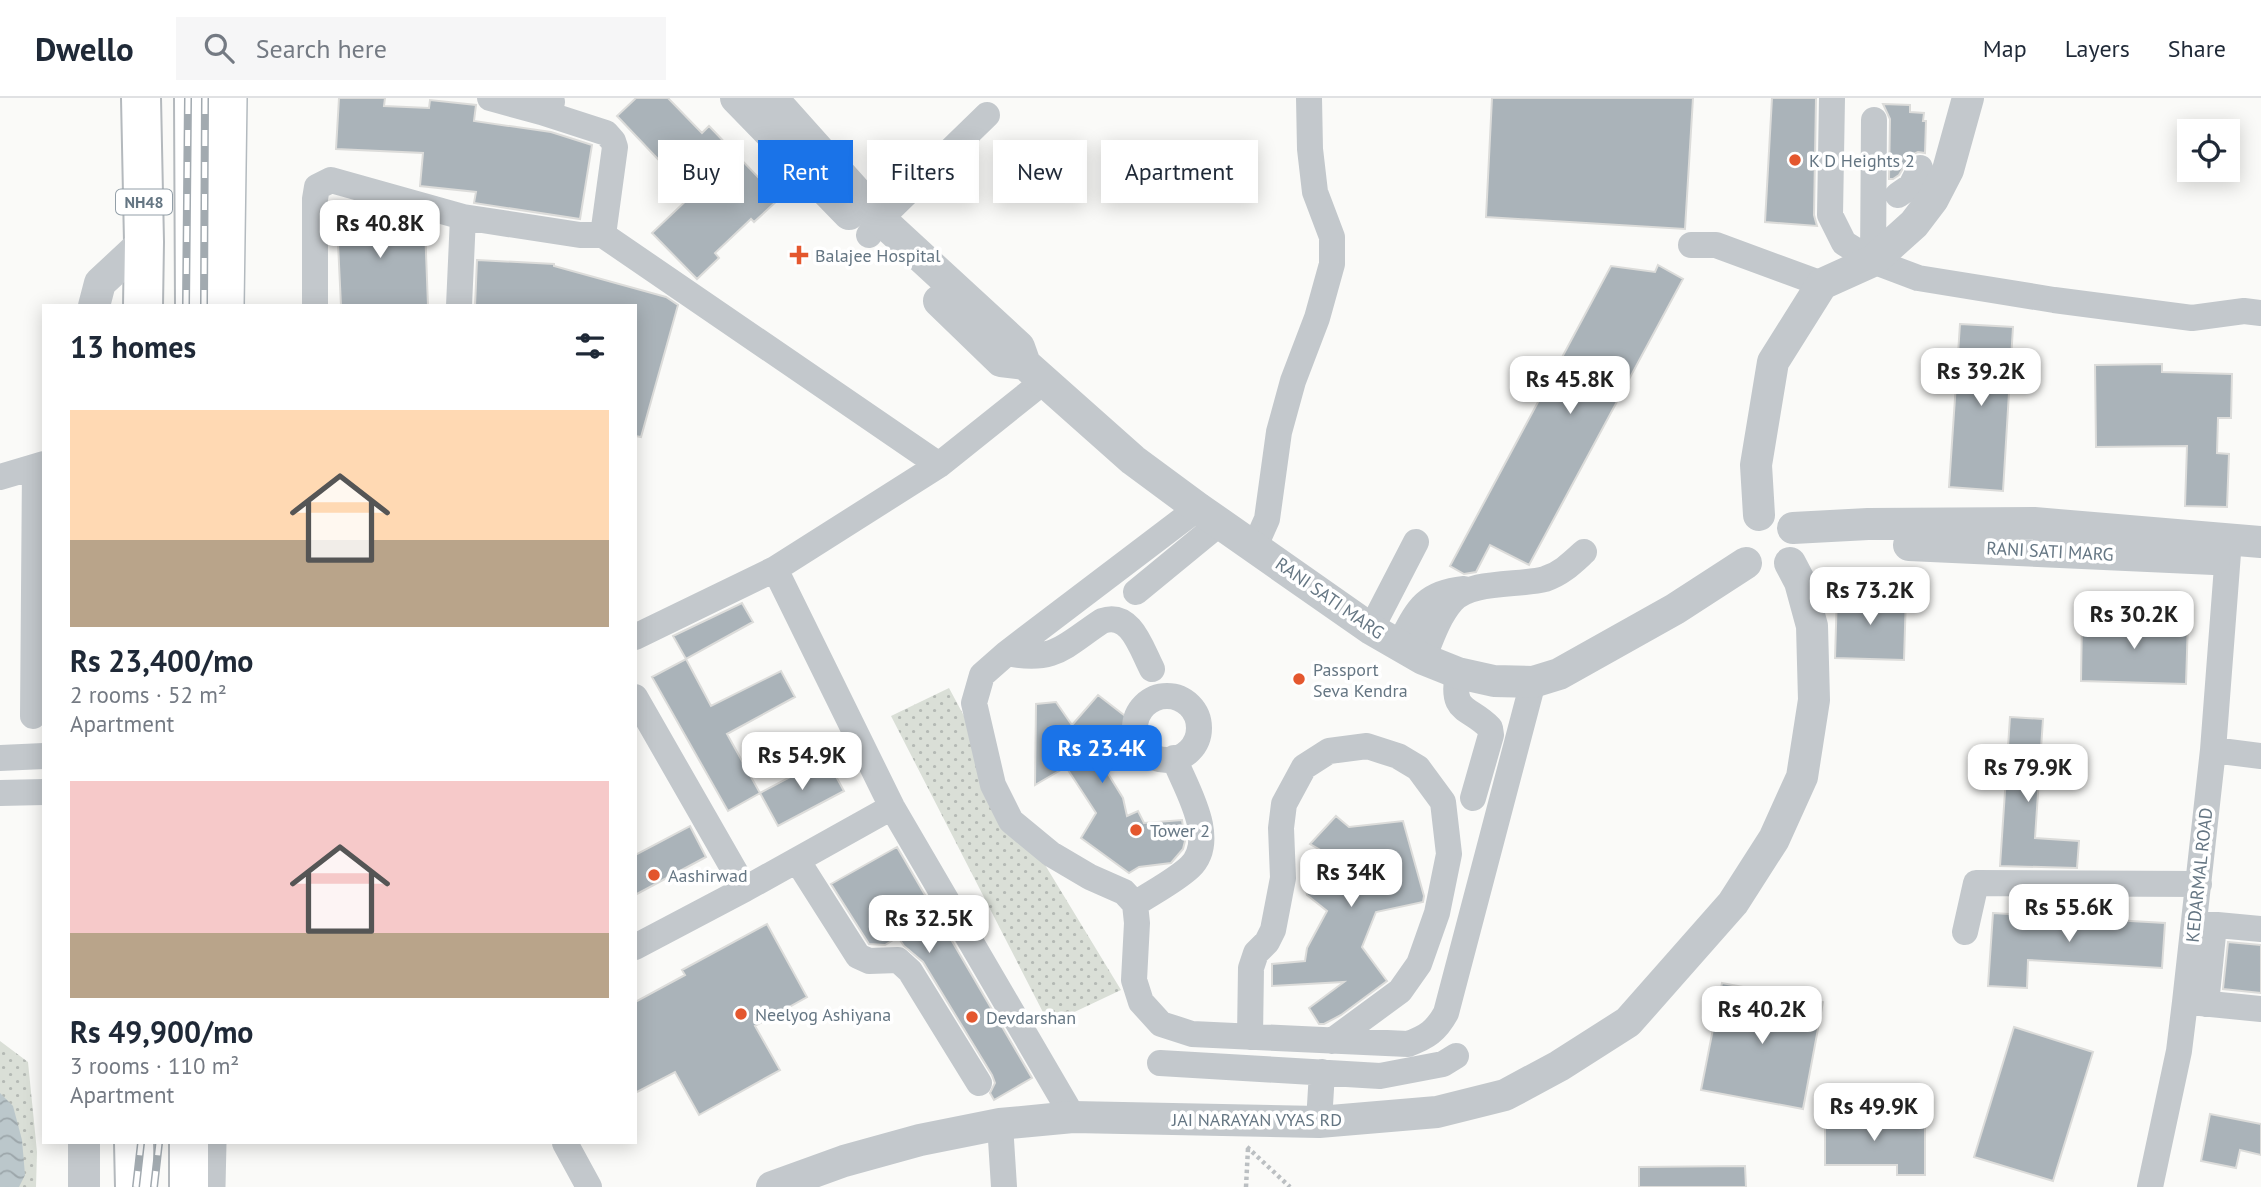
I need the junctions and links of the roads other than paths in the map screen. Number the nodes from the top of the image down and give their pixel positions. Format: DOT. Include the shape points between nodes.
graph roads {
  1 [pos="141,98"];
  2 [pos="194,98"];
  3 [pos="228,98"];
  4 [pos="490,98"];
  5 [pos="1309,98"];
  6 [pos="1832,98"];
  7 [pos="1968,98"];
  8 [pos="749,100"];
  9 [pos="548,105"];
  10 [pos="986,115"];
  11 [pos="1874,120"];
  12 [pos="1928,169"];
  13 [pos="1898,195"];
  14 [pos="463,217"];
  15 [pos="875,227"];
  16 [pos="603,234"];
  17 [pos="144,242"];
  18 [pos="1691,245"];
  19 [pos="1873,261"];
  20 [pos="1822,284"];
  21 [pos="95,304"];
  22 [pos="143,304"];
  23 [pos="195,304"];
  24 [pos="225,304"];
  25 [pos="315,304"];
  26 [pos="458,304"];
  27 [pos="2261,313"];
  28 [pos="1034,373"];
  29 [pos="39,465"];
  30 [pos="939,465"];
  31 [pos="0,477"];
  32 [pos="1209,515"];
  33 [pos="1759,515"];
  34 [pos="1416,542"];
  35 [pos="2261,542"];
  36 [pos="1255,546"];
  37 [pos="1794,546"];
  38 [pos="2228,550"];
  39 [pos="1584,552"];
  40 [pos="1746,563"];
  41 [pos="2261,563"];
  42 [pos="775,569"];
  43 [pos="1136,592"];
  44 [pos="1371,629"];
  45 [pos="637,636"];
  46 [pos="1411,652"];
  47 [pos="1007,653"];
  48 [pos="1152,669"];
  49 [pos="1458,673"];
  50 [pos="1533,682"];
  51 [pos="637,700"];
  52 [pos="33,716"];
  53 [pos="2213,750"];
  54 [pos="42,756"];
  55 [pos="2261,756"];
  56 [pos="0,758"];
  57 [pos="1174,758"];
  58 [pos="42,792"];
  59 [pos="0,793"];
  60 [pos="1473,798"];
  61 [pos="892,807"];
  62 [pos="797,860"];
  63 [pos="2199,884"];
  64 [pos="745,889"];
  65 [pos="1135,904"];
  66 [pos="2204,924"];
  67 [pos="2261,929"];
  68 [pos="1965,932"];
  69 [pos="637,946"];
  70 [pos="2196,1003"];
  71 [pos="2261,1009"];
  72 [pos="1250,1037"];
  73 [pos="1332,1041"];
  74 [pos="1456,1056"];
  75 [pos="1160,1063"];
  76 [pos="1322,1072"];
  77 [pos="979,1083"];
  78 [pos="1073,1117"];
  79 [pos="1319,1122"];
  80 [pos="1000,1124"];
  81 [pos="83,1144"];
  82 [pos="134,1144"];
  83 [pos="190,1144"];
  84 [pos="217,1144"];
  85 [pos="566,1144"];
  86 [pos="210,1184"];
  87 [pos="84,1187"];
  88 [pos="135,1187"];
  89 [pos="589,1187"];
  90 [pos="772,1187"];
  91 [pos="1004,1187"];
  92 [pos="2150,1187"];
  1 -- 17 [label="highway, NH48"];
  2 -- 23 [label="highway, NH48"];
  3 -- 24 [label="main road"];
  4 -- 9 [label="street"];
  5 -- 36 [label="street" via="1315,192 1332,237 1332,264 1279,432 1267,519"];
  6 -- 19 [label="street" via="1830,215 1844,243"];
  7 -- 12 [label="street"];
  8 -- 15 [label="street, RANI SATI MARG"];
  9 -- 16 [label="street" via="614,141"];
  10 -- 15 [label="street"];
  11 -- 19 [label="street"];
  12 -- 13 [label="street"];
  12 -- 19 [label="street" via="1933,199 1914,224"];
  14 -- 16 [label="street" via="580,235"];
  14 -- 25 [label="street" via="331,180 317,187"];
  14 -- 26 [label="street"];
  15 -- 28 [label="street, RANI SATI MARG" via="1001,361"];
  16 -- 30 [label="street"];
  17 -- 21 [label="street" via="100,283"];
  17 -- 22 [label="highway, NH48"];
  18 -- 20 [label="street" via="1716,245"];
  19 -- 20 [label="street"];
  19 -- 27 [label="street" via="1918,278 2054,300 2192,318"];
  20 -- 33 [label="street" via="1773,362 1756,465"];
  28 -- 30 [label="street"];
  28 -- 32 [label="street, RANI SATI MARG" via="1133,460"];
  29 -- 31 [label="street"];
  29 -- 52 [label="street"];
  30 -- 42 [label="street"];
  32 -- 36 [label="street, RANI SATI MARG"];
  32 -- 43 [label="street"];
  32 -- 47 [label="street"];
  33 -- 37 [label="street" via="1779,515"];
  33 -- 40 [label="street" via="1750,519 1739,535 1740,555"];
  34 -- 44 [label="street"];
  35 -- 38 [label="street"];
  36 -- 44 [label="street, RANI SATI MARG"];
  37 -- 38 [label="street, RANI SATI MARG" via="1850,535 1922,534"];
  37 -- 40 [label="street" via="1773,572"];
  37 -- 79 [label="street, JAI NARAYAN VYAS RD" via="1812,626 1814,700 1801,777 1774,839 1733,903 1628,1022 1505,1095 1437,1112"];
  38 -- 41 [label="street, RANI SATI MARG"];
  38 -- 53 [label="street, KEDARMAL ROAD"];
  39 -- 46 [label="street" via="1562,572 1545,579 1444,591 1417,611"];
  40 -- 50 [label="street, RANI SATI MARG" via="1559,674"];
  42 -- 45 [label="street"];
  42 -- 61 [label="street"];
  44 -- 46 [label="street, RANI SATI MARG"];
  46 -- 49 [label="street, RANI SATI MARG"];
  47 -- 48 [label="street" via="1050,656 1112,618 1130,626"];
  47 -- 65 [label="street" via="982,675 974,703 993,785 1011,821 1051,854 1124,892"];
  49 -- 50 [label="street, RANI SATI MARG" via="1494,681"];
  49 -- 60 [label="street" via="1456,696 1467,713 1490,728 1491,735"];
  50 -- 73 [label="street" via="1446,1013 1426,1038 1408,1044"];
  51 -- 64 [label="street"];
  53 -- 55 [label="street"];
  53 -- 63 [label="street, KEDARMAL ROAD"];
  54 -- 56 [label="street"];
  57 -- 65 [label="street" via="1199,816 1198,856 1191,866"];
  58 -- 59 [label="street"];
  61 -- 62 [label="street"];
  61 -- 78 [label="street"];
  62 -- 64 [label="street"];
  62 -- 77 [label="street" via="858,957 898,960 910,971"];
  63 -- 66 [label="street, KEDARMAL ROAD"];
  63 -- 68 [label="street" via="1976,883"];
  64 -- 69 [label="street"];
  65 -- 72 [label="street" via="1134,980 1141,1002 1161,1024 1192,1034"];
  66 -- 67 [label="street"];
  66 -- 70 [label="street, KEDARMAL ROAD"];
  70 -- 71 [label="street"];
  70 -- 92 [label="street, KEDARMAL ROAD" via="2179,1051"];
  72 -- 73 [label="street"];
  72 -- 73 [label="street" via="1251,968 1273,930 1283,878 1284,804 1304,767 1329,751 1367,746 1398,755 1418,768 1443,802 1449,854 1437,913 1419,964 1400,991"];
  74 -- 76 [label="street" via="1443,1064 1380,1076"];
  75 -- 76 [label="street"];
  76 -- 79 [label="street"];
  78 -- 79 [label="street, JAI NARAYAN VYAS RD"];
  78 -- 80 [label="street, JAI NARAYAN VYAS RD"];
  80 -- 90 [label="street, JAI NARAYAN VYAS RD" via="857,1157"];
  80 -- 91 [label="street"];
  81 -- 87 [label="street"];
  82 -- 88 [label="highway"];
  83 -- 86 [label="highway"];
  84 -- 86 [label="street"];
  85 -- 89 [label="street"];
}
